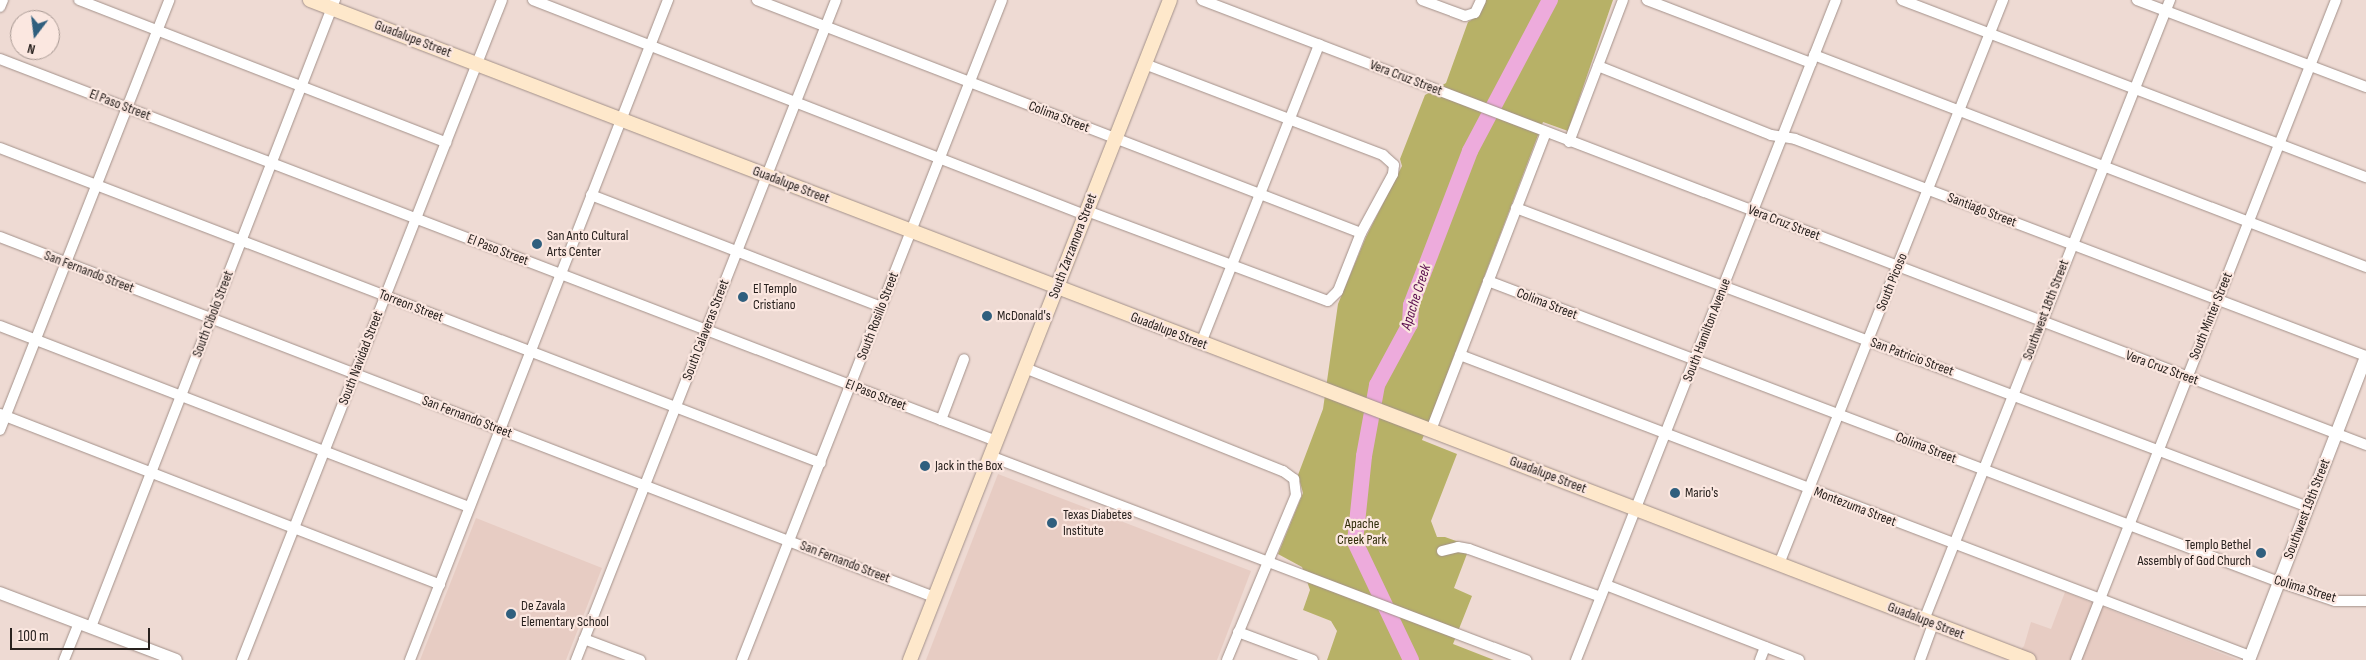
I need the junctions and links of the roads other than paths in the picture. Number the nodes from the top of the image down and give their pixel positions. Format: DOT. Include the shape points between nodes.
graph roads {
  1 [pos="3,0"];
  2 [pos="79,0"];
  3 [pos="169,0"];
  4 [pos="310,0"];
  5 [pos="502,0"];
  6 [pos="533,0"];
  7 [pos="668,0"];
  8 [pos="757,0"];
  9 [pos="836,0"];
  10 [pos="1002,0"];
  11 [pos="1170,0"];
  12 [pos="1202,0"];
  13 [pos="1422,0"];
  14 [pos="1481,0"];
  15 [pos="1623,0"];
  16 [pos="1647,0"];
  17 [pos="1836,0"];
  18 [pos="1902,0"];
  19 [pos="2003,0"];
  20 [pos="2137,0"];
  21 [pos="2170,0"];
  22 [pos="2336,0"];
  23 [pos="334,4"];
  24 [pos="0,8"];
  25 [pos="2165,11"];
  26 [pos="825,27"];
  27 [pos="157,30"];
  28 [pos="1990,34"];
  29 [pos="651,45"];
  30 [pos="1319,45"];
  31 [pos="0,59"];
  32 [pos="1813,59"];
  33 [pos="476,64"];
  34 [pos="1144,64"];
  35 [pos="2310,65"];
  36 [pos="1598,66"];
  37 [pos="969,82"];
  38 [pos="302,85"];
  39 [pos="2366,86"];
  40 [pos="2134,89"];
  41 [pos="796,101"];
  42 [pos="127,108"];
  43 [pos="1959,112"];
  44 [pos="621,119"];
  45 [pos="1290,120"];
  46 [pos="1546,132"];
  47 [pos="1783,137"];
  48 [pos="1116,138"];
  49 [pos="446,142"];
  50 [pos="1569,142"];
  51 [pos="2279,143"];
  52 [pos="0,148"];
  53 [pos="940,157"];
  54 [pos="272,163"];
  55 [pos="2104,167"];
  56 [pos="766,176"];
  57 [pos="2366,177"];
  58 [pos="96,185"];
  59 [pos="1928,189"];
  60 [pos="1260,194"];
  61 [pos="591,195"];
  62 [pos="1516,208"];
  63 [pos="1753,211"];
  64 [pos="1086,213"];
  65 [pos="416,219"];
  66 [pos="2248,222"];
  67 [pos="911,231"];
  68 [pos="1361,232"];
  69 [pos="0,237"];
  70 [pos="241,241"];
  71 [pos="2072,244"];
  72 [pos="737,252"];
  73 [pos="66,263"];
  74 [pos="1232,266"];
  75 [pos="1898,267"];
  76 [pos="2366,267"];
  77 [pos="560,274"];
  78 [pos="1488,281"];
  79 [pos="1724,287"];
  80 [pos="1056,288"];
  81 [pos="385,296"];
  82 [pos="2218,299"];
  83 [pos="881,307"];
  84 [pos="211,319"];
  85 [pos="2041,323"];
  86 [pos="0,326"];
  87 [pos="706,330"];
  88 [pos="36,340"];
  89 [pos="1868,341"];
  90 [pos="1201,343"];
  91 [pos="529,351"];
  92 [pos="1460,355"];
  93 [pos="2366,356"];
  94 [pos="964,359"];
  95 [pos="1695,361"];
  96 [pos="1025,368"];
  97 [pos="355,374"];
  98 [pos="2187,377"];
  99 [pos="851,386"];
  100 [pos="181,395"];
  101 [pos="2014,395"];
  102 [pos="676,407"];
  103 [pos="3,415"];
  104 [pos="1838,415"];
  105 [pos="941,420"];
  106 [pos="0,430"];
  107 [pos="500,430"];
  108 [pos="1431,430"];
  109 [pos="1666,434"];
  110 [pos="2336,434"];
  111 [pos="996,442"];
  112 [pos="2366,445"];
  113 [pos="2158,451"];
  114 [pos="325,452"];
  115 [pos="990,456"];
  116 [pos="821,463"];
  117 [pos="1983,470"];
  118 [pos="152,473"];
  119 [pos="645,485"];
  120 [pos="1809,489"];
  121 [pos="2308,506"];
  122 [pos="468,508"];
  123 [pos="1636,509"];
  124 [pos="2129,526"];
  125 [pos="294,528"];
  126 [pos="789,541"];
  127 [pos="1954,544"];
  128 [pos="1442,552"];
  129 [pos="1268,561"];
  130 [pos="1779,564"];
  131 [pos="2279,582"];
  132 [pos="440,584"];
  133 [pos="1606,586"];
  134 [pos="0,593"];
  135 [pos="934,597"];
  136 [pos="1601,597"];
  137 [pos="2100,600"];
  138 [pos="2366,601"];
  139 [pos="1929,622"];
  140 [pos="79,623"];
  141 [pos="91,628"];
  142 [pos="1238,632"];
  143 [pos="584,639"];
  144 [pos="1765,647"];
  145 [pos="2249,658"];
  146 [pos="64,660"];
  147 [pos="176,660"];
  148 [pos="242,660"];
  149 [pos="410,660"];
  150 [pos="576,660"];
  151 [pos="640,660"];
  152 [pos="742,660"];
  153 [pos="910,660"];
  154 [pos="1227,660"];
  155 [pos="1313,660"];
  156 [pos="1526,660"];
  157 [pos="1576,660"];
  158 [pos="1760,660"];
  159 [pos="1799,660"];
  160 [pos="1920,660"];
  161 [pos="2028,660"];
  162 [pos="2076,660"];
  1 -- 24 [label="street"];
  2 -- 27 [label="street"];
  3 -- 27 [label="street"];
  4 -- 23 [label="main road, Guadalupe Street"];
  5 -- 33 [label="street, South Navidad Street"];
  6 -- 29 [label="street"];
  7 -- 29 [label="street"];
  8 -- 26 [label="street, Colima Street"];
  9 -- 26 [label="street, South Calaveras Street"];
  10 -- 37 [label="street, South Rosillo Street"];
  11 -- 34 [label="main road, South Zarzamora Street"];
  12 -- 30 [label="street, Vera Cruz Street"];
  13 -- 14 [label="street" via="1465,16 1475,12"];
  15 -- 36 [label="street"];
  16 -- 32 [label="street"];
  17 -- 32 [label="street, South Hamilton Avenue"];
  18 -- 28 [label="street"];
  19 -- 28 [label="street, South Picoso"];
  20 -- 25 [label="street"];
  21 -- 25 [label="street, Southwest 18th Street"];
  22 -- 35 [label="street, South Minter Street"];
  23 -- 33 [label="main road, Guadalupe Street"];
  23 -- 38 [label="street, South Cibolo Street"];
  25 -- 35 [label="street"];
  25 -- 40 [label="street, Southwest 18th Street"];
  26 -- 37 [label="street, Colima Street"];
  26 -- 41 [label="street, South Calaveras Street"];
  27 -- 38 [label="street"];
  27 -- 42 [label="street"];
  28 -- 40 [label="street"];
  28 -- 43 [label="street, South Picoso"];
  29 -- 41 [label="street"];
  29 -- 44 [label="street"];
  30 -- 45 [label="street"];
  30 -- 46 [label="street, Vera Cruz Street"];
  31 -- 42 [label="street, El Paso Street"];
  32 -- 43 [label="street"];
  32 -- 47 [label="street, South Hamilton Avenue"];
  33 -- 44 [label="main road, Guadalupe Street"];
  33 -- 49 [label="street, South Navidad Street"];
  34 -- 45 [label="street"];
  34 -- 48 [label="main road, South Zarzamora Street"];
  35 -- 39 [label="street"];
  35 -- 51 [label="street, South Minter Street"];
  36 -- 47 [label="street, Santiago Street"];
  36 -- 50 [label="street"];
  37 -- 48 [label="street, Colima Street"];
  37 -- 53 [label="street, South Rosillo Street"];
  38 -- 49 [label="street"];
  38 -- 54 [label="street, South Cibolo Street"];
  40 -- 51 [label="street"];
  40 -- 55 [label="street, Southwest 18th Street"];
  41 -- 53 [label="street"];
  41 -- 56 [label="street, South Calaveras Street"];
  42 -- 54 [label="street, El Paso Street"];
  42 -- 58 [label="street"];
  43 -- 55 [label="street"];
  43 -- 59 [label="street, South Picoso"];
  44 -- 56 [label="main road, Guadalupe Street"];
  44 -- 61 [label="street"];
  45 -- 60 [label="street"];
  45 -- 68 [label="street" via="1383,155 1393,163 1393,174"];
  46 -- 50 [label="street, Vera Cruz Street"];
  46 -- 62 [label="street"];
  47 -- 59 [label="street, Santiago Street"];
  47 -- 63 [label="street, South Hamilton Avenue"];
  48 -- 60 [label="street, Colima Street"];
  48 -- 64 [label="main road, South Zarzamora Street"];
  49 -- 65 [label="street, South Navidad Street"];
  50 -- 63 [label="street, Vera Cruz Street"];
  51 -- 57 [label="street"];
  51 -- 66 [label="street, South Minter Street"];
  52 -- 58 [label="street, Torreon Street"];
  53 -- 64 [label="street"];
  53 -- 67 [label="street, South Rosillo Street"];
  54 -- 65 [label="street, El Paso Street"];
  54 -- 70 [label="street, South Cibolo Street"];
  55 -- 66 [label="street"];
  55 -- 71 [label="street, Southwest 18th Street"];
  56 -- 67 [label="main road, Guadalupe Street"];
  56 -- 72 [label="street, South Calaveras Street"];
  58 -- 70 [label="street, Torreon Street"];
  58 -- 73 [label="street"];
  59 -- 71 [label="street, Santiago Street"];
  59 -- 75 [label="street, South Picoso"];
  60 -- 68 [label="street, Colima Street"];
  60 -- 74 [label="street"];
  61 -- 72 [label="street"];
  61 -- 77 [label="street"];
  62 -- 78 [label="street"];
  62 -- 79 [label="street, San Patricio Street"];
  63 -- 75 [label="street, Vera Cruz Street"];
  63 -- 79 [label="street, South Hamilton Avenue"];
  64 -- 74 [label="street"];
  64 -- 80 [label="main road, South Zarzamora Street"];
  65 -- 77 [label="street, El Paso Street"];
  65 -- 81 [label="street, South Navidad Street"];
  66 -- 76 [label="street"];
  66 -- 82 [label="street, South Minter Street"];
  67 -- 80 [label="main road, Guadalupe Street"];
  67 -- 83 [label="street, South Rosillo Street"];
  68 -- 74 [label="street" via="1335,296 1324,301"];
  69 -- 73 [label="street, San Fernando Street"];
  70 -- 81 [label="street, Torreon Street"];
  70 -- 84 [label="street, South Cibolo Street"];
  71 -- 82 [label="street, Santiago Street"];
  71 -- 85 [label="street, Southwest 18th Street"];
  72 -- 83 [label="street"];
  72 -- 87 [label="street, South Calaveras Street"];
  73 -- 84 [label="street, San Fernando Street"];
  73 -- 88 [label="street"];
  74 -- 90 [label="street"];
  75 -- 85 [label="street, Vera Cruz Street"];
  75 -- 89 [label="street, South Picoso"];
  77 -- 87 [label="street, El Paso Street"];
  77 -- 91 [label="street"];
  78 -- 92 [label="street"];
  78 -- 95 [label="street, Colima Street"];
  79 -- 89 [label="street, San Patricio Street"];
  79 -- 95 [label="street, South Hamilton Avenue"];
  80 -- 90 [label="main road, Guadalupe Street"];
  80 -- 96 [label="main road, South Zarzamora Street"];
  81 -- 91 [label="street, Torreon Street"];
  81 -- 97 [label="street, South Navidad Street"];
  82 -- 93 [label="street, Santiago Street"];
  82 -- 98 [label="street, South Minter Street"];
  83 -- 99 [label="street, South Rosillo Street"];
  84 -- 97 [label="street, San Fernando Street"];
  84 -- 100 [label="street, South Cibolo Street"];
  85 -- 98 [label="street, Vera Cruz Street"];
  85 -- 101 [label="street, Southwest 18th Street"];
  86 -- 88 [label="street"];
  87 -- 99 [label="street, El Paso Street"];
  87 -- 102 [label="street, South Calaveras Street"];
  88 -- 100 [label="street"];
  88 -- 103 [label="street"];
  89 -- 101 [label="street, San Patricio Street"];
  89 -- 104 [label="street, South Picoso"];
  90 -- 108 [label="main road, Guadalupe Street"];
  91 -- 102 [label="street, Torreon Street"];
  91 -- 107 [label="street"];
  92 -- 108 [label="street"];
  92 -- 109 [label="street, Montezuma Street"];
  93 -- 110 [label="street, Southwest 19th Street"];
  94 -- 105 [label="street"];
  95 -- 104 [label="street, Colima Street"];
  95 -- 109 [label="street, South Hamilton Avenue"];
  96 -- 111 [label="main road, South Zarzamora Street"];
  96 -- 129 [label="street" via="1283,471 1297,484 1296,495"];
  97 -- 107 [label="street, San Fernando Street"];
  97 -- 114 [label="street, South Navidad Street"];
  98 -- 110 [label="street, Vera Cruz Street"];
  98 -- 113 [label="street, South Minter Street"];
  99 -- 105 [label="street, El Paso Street"];
  99 -- 116 [label="street, South Rosillo Street"];
  100 -- 114 [label="street"];
  100 -- 118 [label="street, South Cibolo Street"];
  101 -- 113 [label="street, San Patricio Street"];
  101 -- 117 [label="street, Southwest 18th Street"];
  102 -- 116 [label="street, Torreon Street"];
  102 -- 119 [label="street, South Calaveras Street"];
  103 -- 106 [label="street"];
  103 -- 118 [label="street"];
  104 -- 117 [label="street, Colima Street"];
  104 -- 120 [label="street, South Picoso"];
  105 -- 111 [label="street, El Paso Street"];
  107 -- 119 [label="street, San Fernando Street"];
  107 -- 122 [label="street"];
  108 -- 123 [label="main road, Guadalupe Street"];
  109 -- 120 [label="street, Montezuma Street"];
  109 -- 123 [label="street, South Hamilton Avenue"];
  110 -- 112 [label="street, Vera Cruz Street"];
  110 -- 121 [label="street, Southwest 19th Street"];
  111 -- 115 [label="main road, South Zarzamora Street"];
  113 -- 121 [label="street, San Patricio Street"];
  113 -- 124 [label="street, South Minter Street"];
  114 -- 122 [label="street"];
  114 -- 125 [label="street, South Navidad Street"];
  115 -- 129 [label="street"];
  115 -- 135 [label="main road, South Zarzamora Street"];
  116 -- 126 [label="street, South Rosillo Street"];
  117 -- 124 [label="street, Colima Street"];
  117 -- 127 [label="street, Southwest 18th Street"];
  118 -- 125 [label="street"];
  118 -- 141 [label="street, South Cibolo Street"];
  119 -- 126 [label="street, San Fernando Street"];
  119 -- 143 [label="street, South Calaveras Street"];
  120 -- 127 [label="street, Montezuma Street"];
  120 -- 130 [label="street, South Picoso"];
  121 -- 131 [label="street, Southwest 19th Street"];
  122 -- 132 [label="street"];
  123 -- 130 [label="main road, Guadalupe Street"];
  123 -- 133 [label="street, South Hamilton Avenue"];
  124 -- 131 [label="street, Colima Street"];
  124 -- 137 [label="street, South Minter Street"];
  125 -- 132 [label="street"];
  125 -- 148 [label="street, South Navidad Street"];
  126 -- 135 [label="street, San Fernando Street"];
  126 -- 152 [label="street, South Rosillo Street"];
  127 -- 137 [label="street, Montezuma Street"];
  127 -- 139 [label="street, Southwest 18th Street"];
  128 -- 136 [label="street" via="1458,547 1469,549"];
  129 -- 142 [label="street"];
  129 -- 156 [label="street"];
  130 -- 139 [label="main road, Guadalupe Street"];
  131 -- 138 [label="street, Colima Street" via="2321,597"];
  131 -- 145 [label="street, Southwest 19th Street"];
  132 -- 149 [label="street"];
  133 -- 136 [label="street, South Hamilton Avenue"];
  133 -- 144 [label="street"];
  134 -- 140 [label="street"];
  135 -- 153 [label="main road, South Zarzamora Street"];
  136 -- 157 [label="street, South Hamilton Avenue"];
  137 -- 145 [label="street, Montezuma Street"];
  137 -- 162 [label="street, South Minter Street"];
  139 -- 160 [label="street, Southwest 18th Street"];
  139 -- 161 [label="main road, Guadalupe Street"];
  140 -- 141 [label="street"];
  140 -- 146 [label="street"];
  141 -- 147 [label="street"];
  142 -- 154 [label="street"];
  142 -- 155 [label="street"];
  143 -- 150 [label="street, South Calaveras Street"];
  143 -- 151 [label="street"];
  144 -- 158 [label="street"];
  144 -- 159 [label="street"];
}
